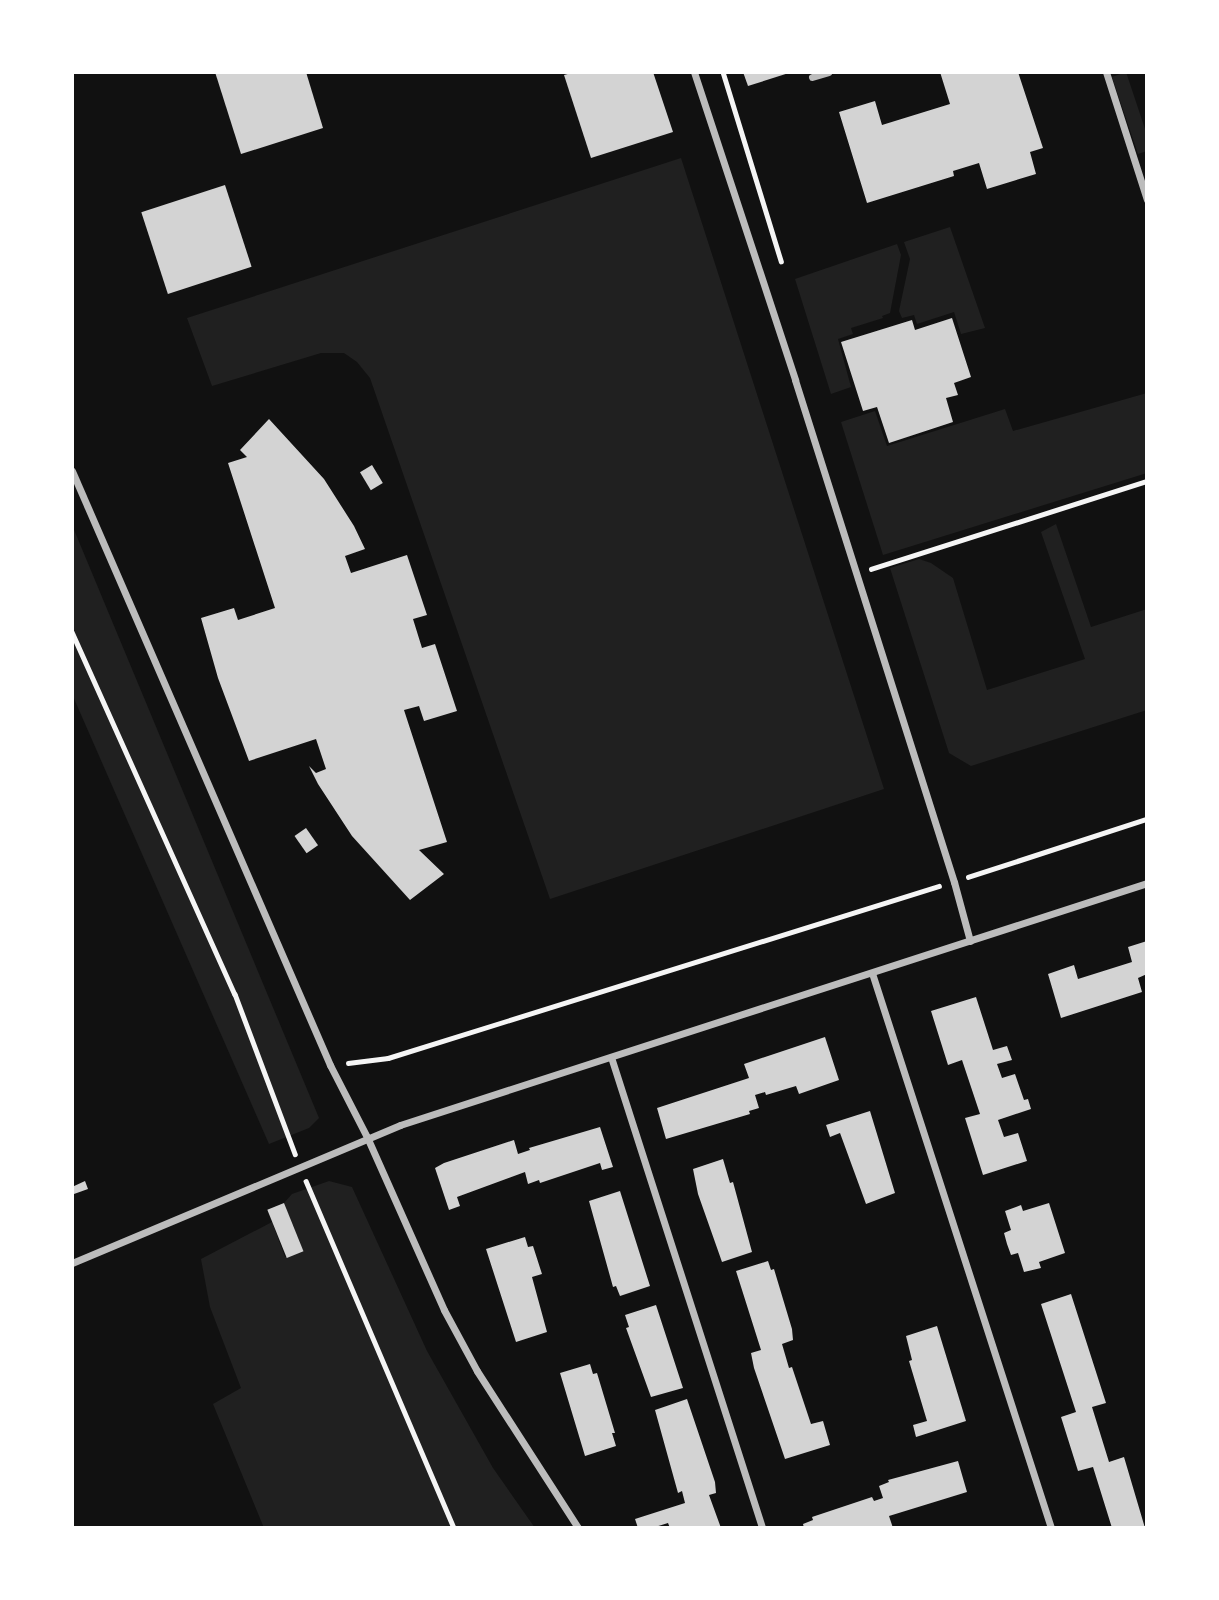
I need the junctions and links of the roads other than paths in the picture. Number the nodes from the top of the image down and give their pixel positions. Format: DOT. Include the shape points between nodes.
graph roads {
  1 [pos="694,72"];
  2 [pos="828,72"];
  3 [pos="1106,72"];
  4 [pos="813,77"];
  5 [pos="1147,200"];
  6 [pos="72,471"];
  7 [pos="1147,883"];
  8 [pos="970,941"];
  9 [pos="872,973"];
  10 [pos="611,1057"];
  11 [pos="367,1137"];
  12 [pos="72,1263"];
  13 [pos="1050,1527"];
  14 [pos="578,1528"];
  15 [pos="762,1528"];
  16 [pos="1040,1528"];
  1 -- 8 [label="street"];
  2 -- 4 [label="street"];
  3 -- 5 [label="street"];
  6 -- 11 [label="street" via="330,1065"];
  7 -- 8 [label="street"];
  8 -- 9 [label="street"];
  9 -- 10 [label="street"];
  9 -- 13 [label="street"];
  10 -- 11 [label="street"];
  10 -- 15 [label="street"];
  11 -- 12 [label="street"];
  11 -- 14 [label="street" via="444,1310 477,1371"];
  13 -- 16 [label="street"];
}
